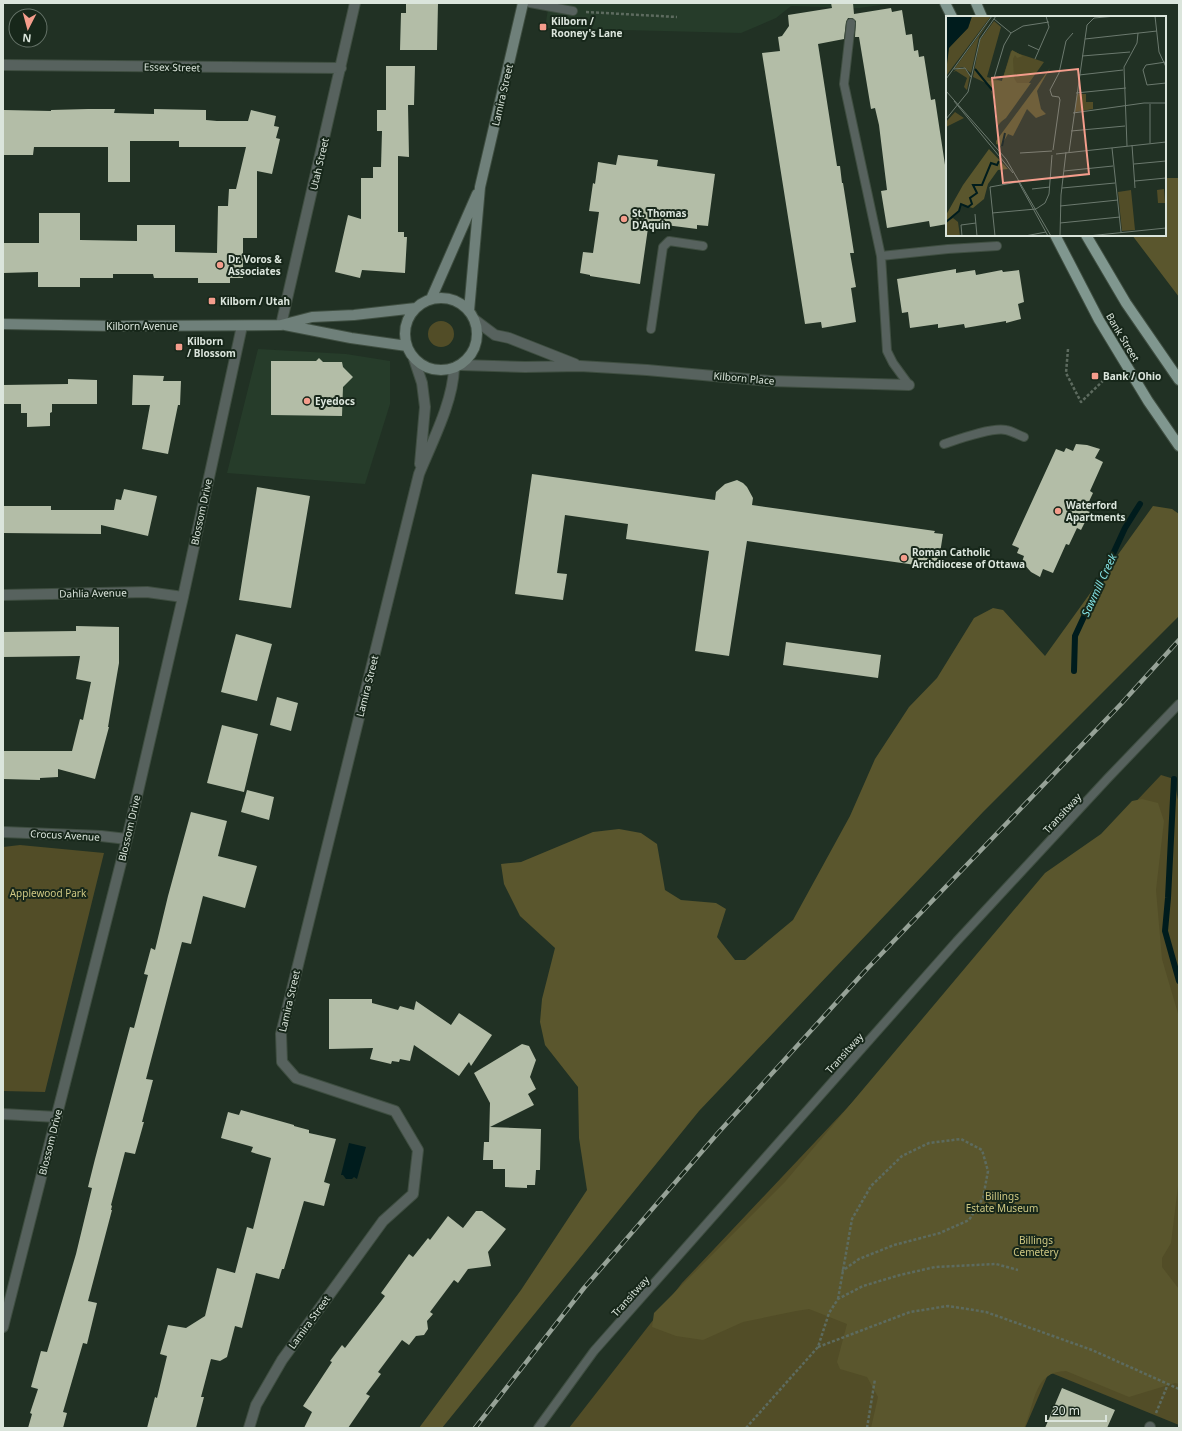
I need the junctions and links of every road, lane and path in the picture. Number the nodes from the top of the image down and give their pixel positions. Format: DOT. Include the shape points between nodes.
graph roads {
  1 [pos="356,3"];
  2 [pos="523,3"];
  3 [pos="530,3"];
  4 [pos="945,3"];
  5 [pos="976,3"];
  6 [pos="573,11"];
  7 [pos="952,16"];
  8 [pos="982,16"];
  9 [pos="677,17"];
  10 [pos="851,23"];
  11 [pos="3,65"];
  12 [pos="341,68"];
  13 [pos="480,187"];
  14 [pos="1056,236"];
  15 [pos="1087,236"];
  16 [pos="703,246"];
  17 [pos="997,246"];
  18 [pos="881,256"];
  19 [pos="431,300"];
  20 [pos="416,308"];
  21 [pos="469,311"];
  22 [pos="475,320"];
  23 [pos="3,324"];
  24 [pos="281,325"];
  25 [pos="242,326"];
  26 [pos="651,329"];
  27 [pos="407,346"];
  28 [pos="1068,349"];
  29 [pos="414,359"];
  30 [pos="580,366"];
  31 [pos="458,367"];
  32 [pos="1106,378"];
  33 [pos="1179,380"];
  34 [pos="909,385"];
  35 [pos="1024,437"];
  36 [pos="944,444"];
  37 [pos="1179,446"];
  38 [pos="419,474"];
  39 [pos="3,595"];
  40 [pos="183,597"];
  41 [pos="1179,704"];
  42 [pos="3,832"];
  43 [pos="127,839"];
  44 [pos="3,1114"];
  45 [pos="57,1116"];
  46 [pos="1018,1270"];
  47 [pos="842,1271"];
  48 [pos="838,1300"];
  49 [pos="3,1327"];
  50 [pos="818,1347"];
  51 [pos="875,1379"];
  52 [pos="1168,1384"];
  53 [pos="1179,1389"];
  54 [pos="249,1428"];
  55 [pos="538,1428"];
  56 [pos="746,1428"];
  57 [pos="866,1428"];
  58 [pos="1150,1428"];
  1 -- 12 [label="street, Utah Street"];
  2 -- 13 [label="street, Lamira Street"];
  3 -- 6 [label="lane"];
  4 -- 7 [label="main road"];
  5 -- 8 [label="main road"];
  6 -- 9 [label="path"];
  10 -- 18 [label="lane" via="844,84"];
  11 -- 12 [label="street, Essex Street"];
  12 -- 24 [label="street, Utah Street"];
  13 -- 19 [label="street, Lamira Street"];
  13 -- 21 [label="street, Lamira Street"];
  14 -- 37 [label="main road, Bank Street" via="1098,320"];
  15 -- 33 [label="main road, Bank Street" via="1115,284"];
  16 -- 26 [label="lane" via="669,241 663,247"];
  17 -- 18 [label="lane" via="948,248"];
  18 -- 34 [label="lane" via="887,351 893,364"];
  19 -- 20 [label="street"];
  19 -- 21 [label="street" via="452,300"];
  20 -- 24 [label="street, Kilborn Avenue" via="312,318"];
  20 -- 27 [label="street" via="408,319 405,333"];
  21 -- 22 [label="street"];
  22 -- 30 [label="street, Kilborn Place" via="495,335"];
  22 -- 31 [label="street" via="476,345 470,356"];
  23 -- 25 [label="street, Kilborn Avenue"];
  24 -- 25 [label="street, Kilborn Avenue"];
  24 -- 27 [label="street, Kilborn Avenue"];
  25 -- 40 [label="street, Blossom Drive"];
  27 -- 29 [label="street"];
  28 -- 32 [label="path" via="1066,373 1081,402"];
  29 -- 31 [label="street" via="426,367 440,371"];
  29 -- 38 [label="street, Lamira Street" via="422,383 424,407"];
  30 -- 31 [label="street, Kilborn Place"];
  30 -- 34 [label="street, Kilborn Place" via="770,381"];
  31 -- 38 [label="street, Lamira Street" via="445,413"];
  35 -- 36 [label="lane" via="1005,430 992,431"];
  38 -- 54 [label="street, Lamira Street" via="281,1034 282,1062 296,1078 396,1111 418,1150 413,1194 383,1221 282,1360 256,1405"];
  39 -- 40 [label="street, Dahlia Avenue" via="147,592"];
  40 -- 43 [label="street, Blossom Drive"];
  41 -- 55 [label="lane, Transitway" via="957,941 600,1345"];
  42 -- 43 [label="street, Crocus Avenue"];
  43 -- 45 [label="street, Blossom Drive"];
  44 -- 45 [label="street"];
  45 -- 49 [label="street, Blossom Drive"];
  46 -- 48 [label="path" via="996,1264 935,1267 863,1286"];
  47 -- 47 [label="path" via="852,1219 870,1186 902,1156 929,1143 962,1139 982,1150 988,1170 983,1198 969,1220 940,1234 894,1245 859,1258"];
  47 -- 48 [label="path"];
  48 -- 50 [label="path" via="829,1313"];
  50 -- 52 [label="path" via="910,1312 948,1306 986,1312 1092,1350"];
  50 -- 56 [label="path"];
  51 -- 57 [label="path"];
  52 -- 53 [label="path"];
  52 -- 58 [label="path"];
}
